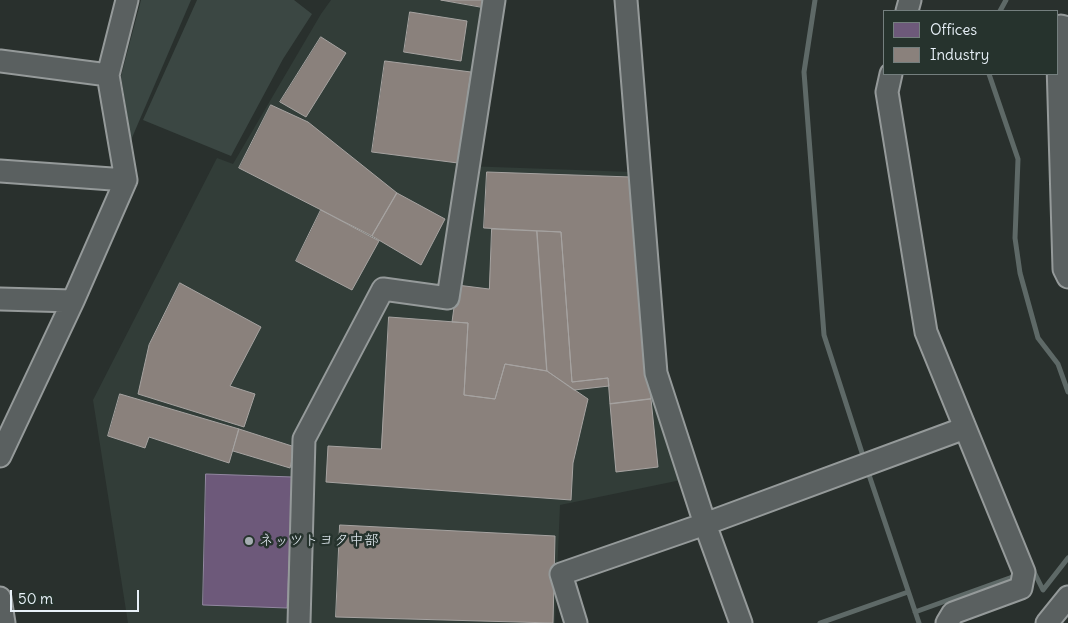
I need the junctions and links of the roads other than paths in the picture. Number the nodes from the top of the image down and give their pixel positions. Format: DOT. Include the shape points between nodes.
graph roads {
  1 [pos="127,0"];
  2 [pos="494,0"];
  3 [pos="626,0"];
  4 [pos="1066,22"];
  5 [pos="0,61"];
  6 [pos="108,75"];
  7 [pos="891,75"];
  8 [pos="0,171"];
  9 [pos="126,180"];
  10 [pos="1068,277"];
  11 [pos="0,299"];
  12 [pos="73,301"];
  13 [pos="965,428"];
  14 [pos="0,456"];
  15 [pos="705,524"];
  16 [pos="0,598"];
  17 [pos="1068,598"];
  18 [pos="4,623"];
  19 [pos="299,623"];
  20 [pos="576,623"];
  21 [pos="741,623"];
  22 [pos="947,623"];
  23 [pos="1047,623"];
  1 -- 6 [label="street"];
  2 -- 19 [label="street" via="448,298 383,289 304,439"];
  3 -- 15 [label="street" via="656,373"];
  4 -- 10 [label="street" via="1058,64 1064,269"];
  5 -- 6 [label="street"];
  6 -- 9 [label="street"];
  7 -- 13 [label="street" via="887,92 926,332"];
  8 -- 9 [label="street"];
  9 -- 12 [label="street"];
  11 -- 12 [label="street"];
  12 -- 14 [label="street"];
  13 -- 15 [label="street"];
  13 -- 22 [label="street" via="1024,572 1021,588 952,614"];
  15 -- 20 [label="street" via="561,574"];
  15 -- 21 [label="street"];
  16 -- 18 [label="street"];
  17 -- 23 [label="street"];
}
